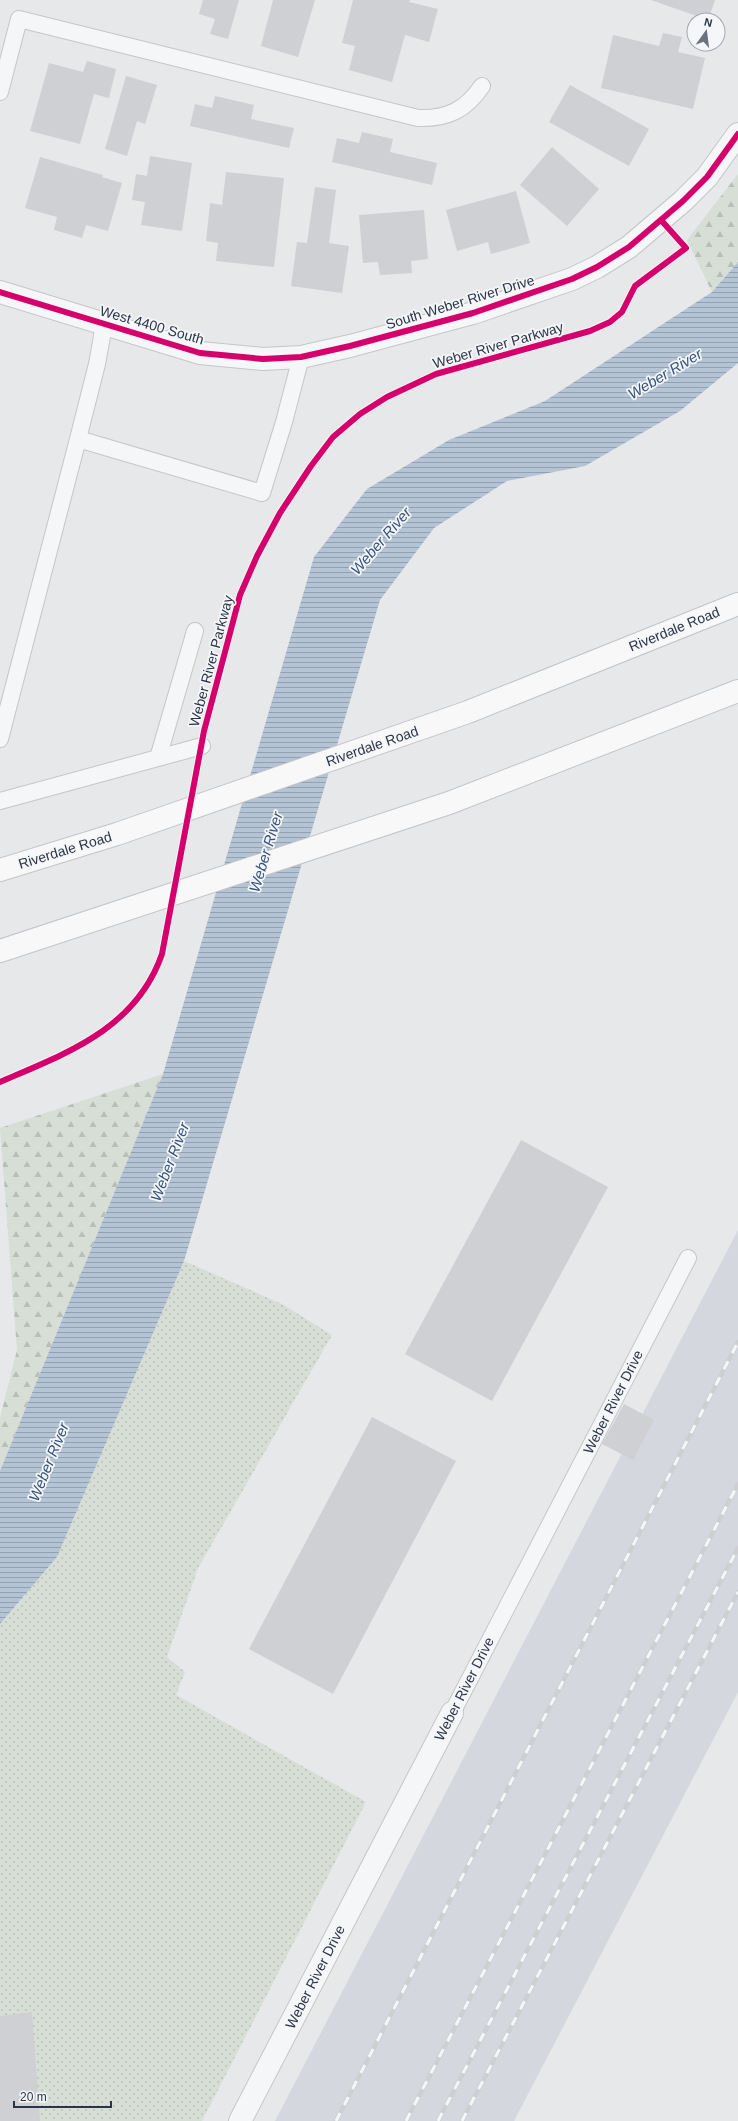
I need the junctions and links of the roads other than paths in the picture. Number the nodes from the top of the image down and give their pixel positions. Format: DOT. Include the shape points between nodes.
graph roads {
  1 [pos="482,86"];
  2 [pos="0,92"];
  3 [pos="738,134"];
  4 [pos="0,292"];
  5 [pos="104,325"];
  6 [pos="301,357"];
  7 [pos="78,439"];
  8 [pos="738,604"];
  9 [pos="195,631"];
  10 [pos="738,691"];
  11 [pos="0,739"];
  12 [pos="202,746"];
  13 [pos="158,758"];
  14 [pos="0,801"];
  15 [pos="0,870"];
  16 [pos="0,951"];
  17 [pos="688,1258"];
  18 [pos="452,1713"];
  19 [pos="240,2121"];
  1 -- 2 [label="lane" via="472,101 464,107 434,119 418,118 20,19"];
  3 -- 6 [label="street, South Weber River Drive" via="707,177 683,201 629,247 597,267 473,314"];
  4 -- 5 [label="street, West 4400 South"];
  5 -- 6 [label="street, West 4400 South" via="200,353 263,359"];
  5 -- 7 [label="lane"];
  6 -- 7 [label="lane" via="262,493"];
  7 -- 11 [label="lane"];
  8 -- 15 [label="main road, Riverdale Road" via="468,712 117,834"];
  9 -- 13 [label="lane"];
  10 -- 16 [label="main road" via="449,803"];
  12 -- 13 [label="lane"];
  13 -- 14 [label="lane"];
  17 -- 18 [label="lane, Weber River Drive"];
  18 -- 19 [label="street, Weber River Drive"];
}
